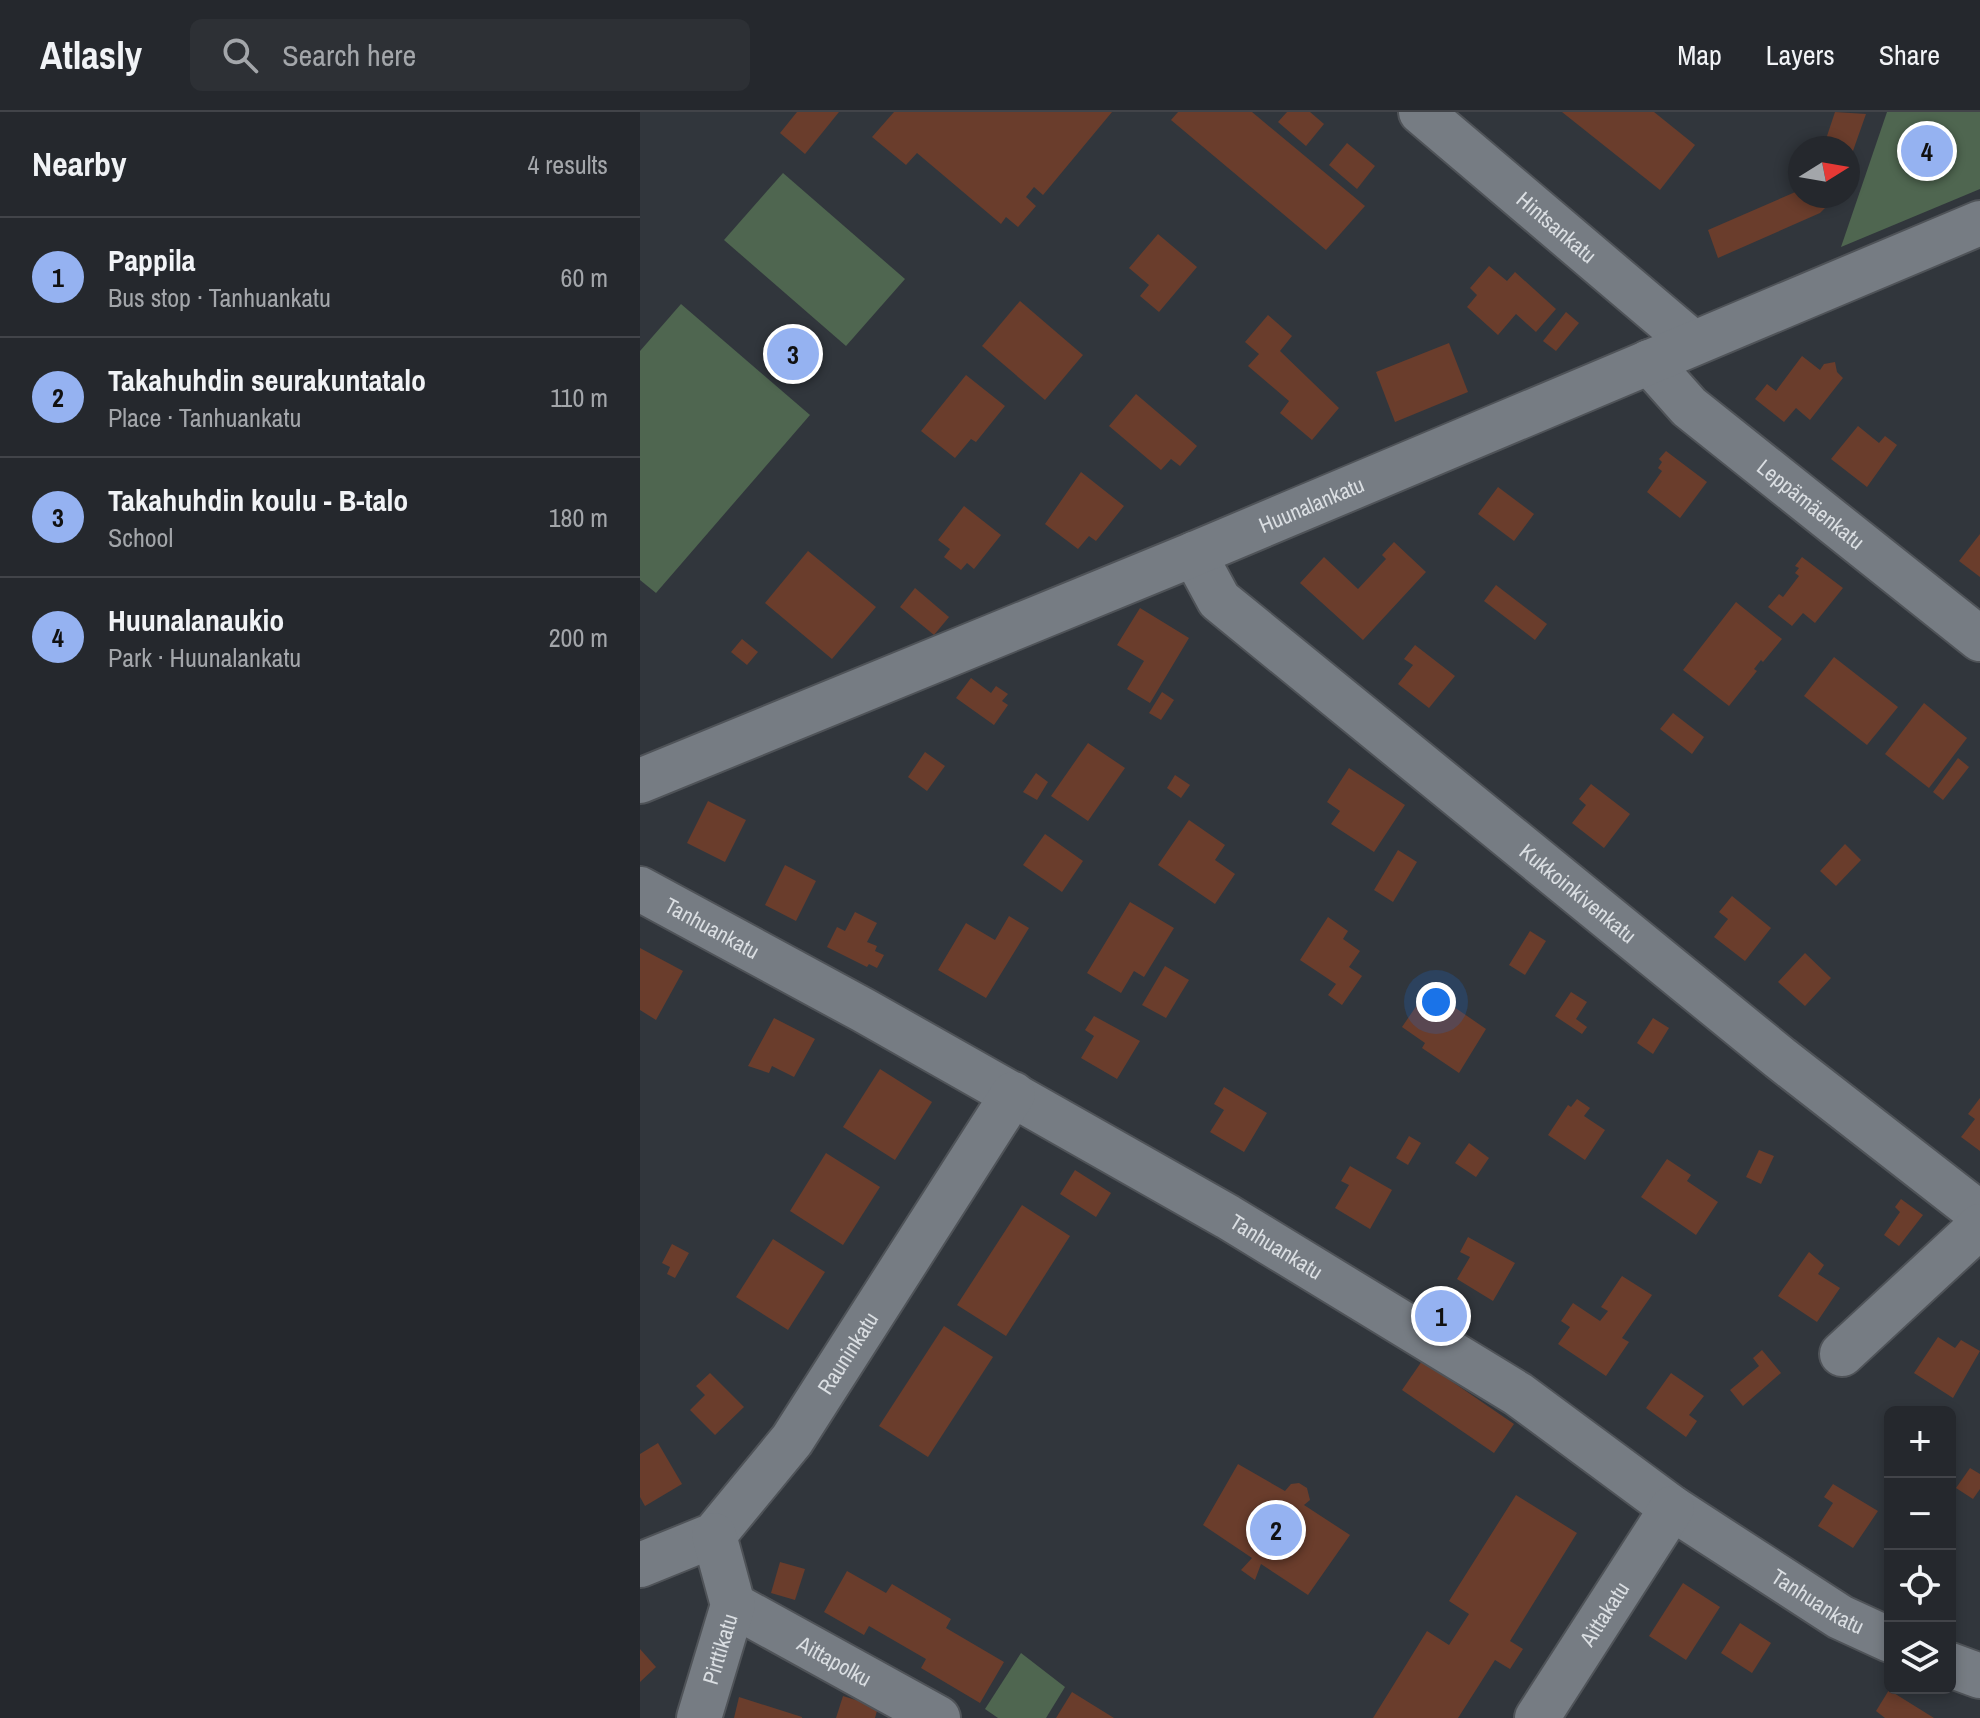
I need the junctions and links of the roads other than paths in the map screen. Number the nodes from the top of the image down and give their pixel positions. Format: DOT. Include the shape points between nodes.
graph roads {
  1 [pos="1421,112"];
  2 [pos="1980,223"];
  3 [pos="1693,343"];
  4 [pos="1649,362"];
  5 [pos="1194,554"];
  6 [pos="1980,639"];
  7 [pos="640,781"];
  8 [pos="640,889"];
  9 [pos="1013,1094"];
  10 [pos="1980,1214"];
  11 [pos="1980,1226"];
  12 [pos="1842,1354"];
  13 [pos="1672,1508"];
  14 [pos="714,1535"];
  15 [pos="640,1565"];
  16 [pos="733,1605"];
  17 [pos="1884,1637"];
  18 [pos="1956,1667"];
  19 [pos="1980,1676"];
  20 [pos="699,1718"];
  21 [pos="938,1718"];
  22 [pos="1537,1718"];
  1 -- 3 [label="street, Hintsankatu"];
  2 -- 3 [label="street, Huunalankatu"];
  3 -- 4 [label="street, Huunalankatu"];
  4 -- 5 [label="street, Huunalankatu"];
  4 -- 6 [label="street, Leppämäenkatu" via="1689,407"];
  5 -- 7 [label="street, Huunalankatu"];
  5 -- 10 [label="street, Kukkoinkivenkatu" via="1219,600 1780,1058"];
  8 -- 9 [label="street, Tanhuankatu"];
  9 -- 13 [label="street, Tanhuankatu" via="1505,1386"];
  9 -- 14 [label="street, Rauninkatu" via="792,1440"];
  11 -- 12 [label="street"];
  13 -- 17 [label="street, Tanhuankatu" via="1840,1617"];
  13 -- 22 [label="street, Aittakatu"];
  14 -- 15 [label="street, Rauninkatu"];
  14 -- 16 [label="street, Pirttikatu"];
  16 -- 20 [label="street, Pirttikatu"];
  16 -- 21 [label="street, Aittapolku"];
  18 -- 19 [label="street"];
}
